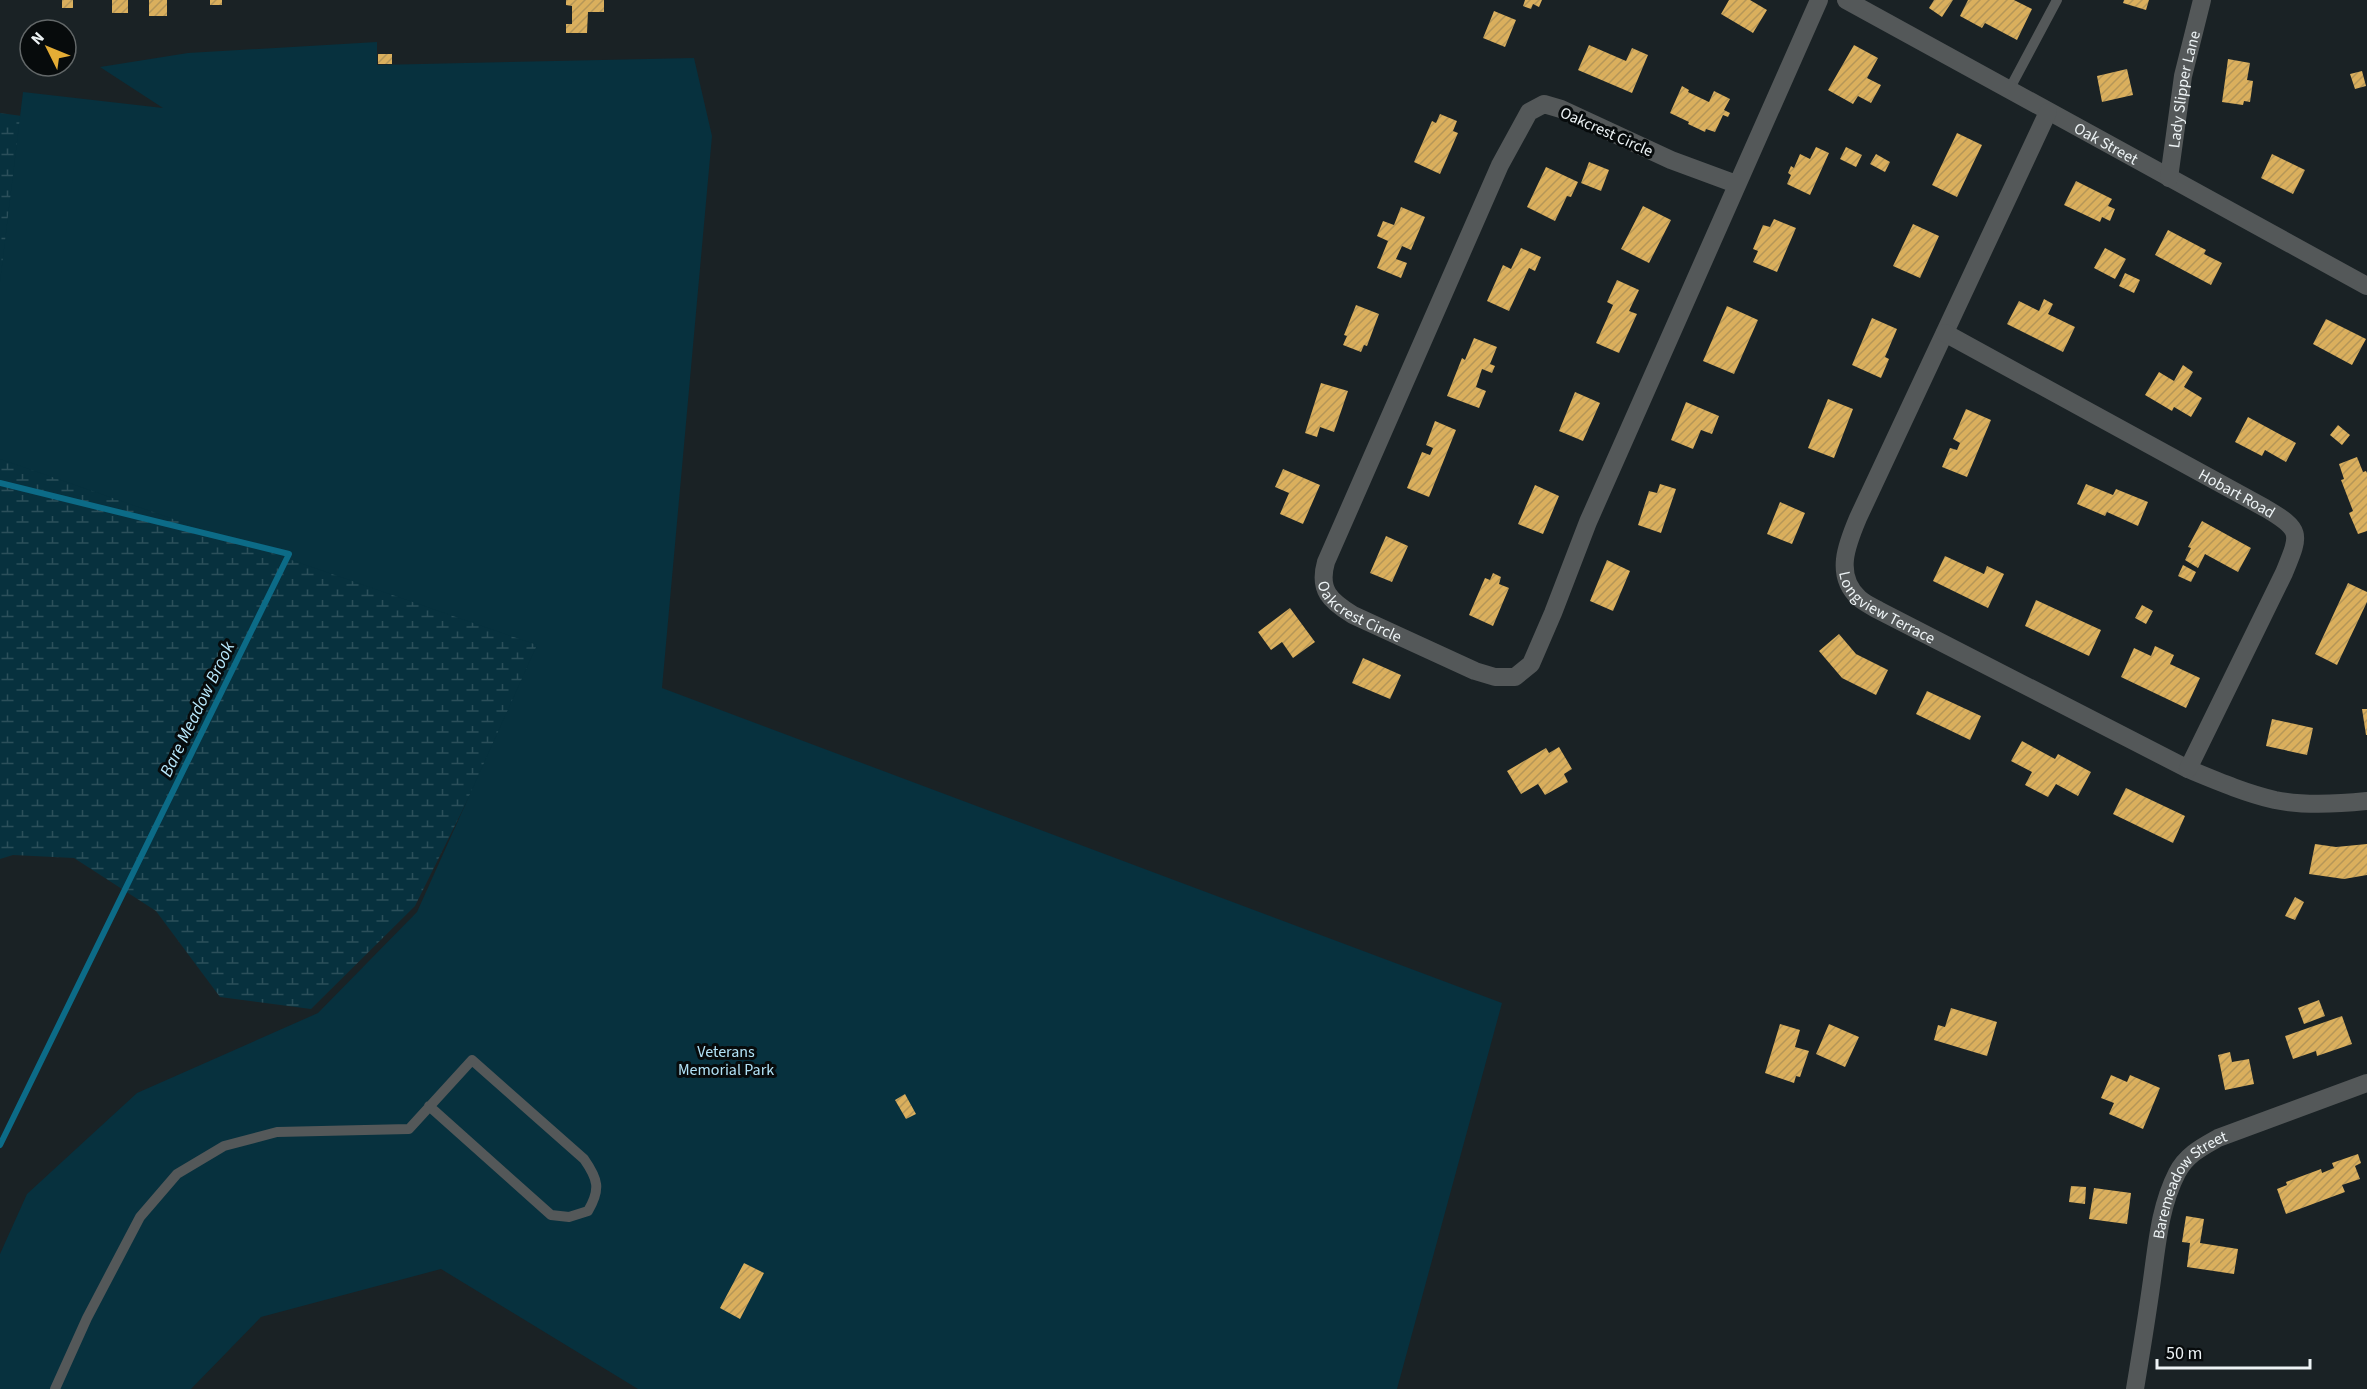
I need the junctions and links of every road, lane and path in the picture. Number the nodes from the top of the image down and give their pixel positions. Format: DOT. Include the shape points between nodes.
graph roads {
  1 [pos="1820,0"];
  2 [pos="1846,0"];
  3 [pos="2056,0"];
  4 [pos="2202,0"];
  5 [pos="2009,90"];
  6 [pos="2048,112"];
  7 [pos="2169,178"];
  8 [pos="1736,184"];
  9 [pos="2367,286"];
  10 [pos="1945,333"];
  11 [pos="2188,769"];
  12 [pos="2367,801"];
  13 [pos="2367,1083"];
  14 [pos="429,1106"];
  15 [pos="55,1389"];
  16 [pos="2135,1389"];
  1 -- 8 [label="street, Oakcrest Circle"];
  2 -- 5 [label="street, Oak Street"];
  3 -- 5 [label="lane"];
  4 -- 7 [label="street, Lady Slipper Lane" via="2183,76"];
  5 -- 6 [label="street, Oak Street"];
  6 -- 7 [label="street, Oak Street"];
  6 -- 10 [label="street, Longview Terrace"];
  7 -- 9 [label="street, Oak Street"];
  8 -- 8 [label="street, Oakcrest Circle" via="1593,511 1531,664 1515,677 1475,671 1335,604 1325,590 1326,562 1500,165 1529,112 1544,104 1561,109 1671,160"];
  10 -- 11 [label="street, Longview Terrace" via="1847,544 1847,582 1859,599 1880,611"];
  10 -- 11 [label="street, Hobart Road" via="2283,518 2292,527 2295,546 2284,573"];
  11 -- 12 [label="street, Longview Terrace" via="2236,789 2277,800"];
  13 -- 16 [label="street, Baremeadow Street" via="2218,1138 2186,1159 2168,1192 2158,1232"];
  14 -- 14 [label="lane" via="551,1215 569,1217 588,1211 596,1197 596,1176 584,1159 472,1060"];
  14 -- 15 [label="lane" via="409,1128 277,1132 224,1146 177,1174 140,1216"];
}
